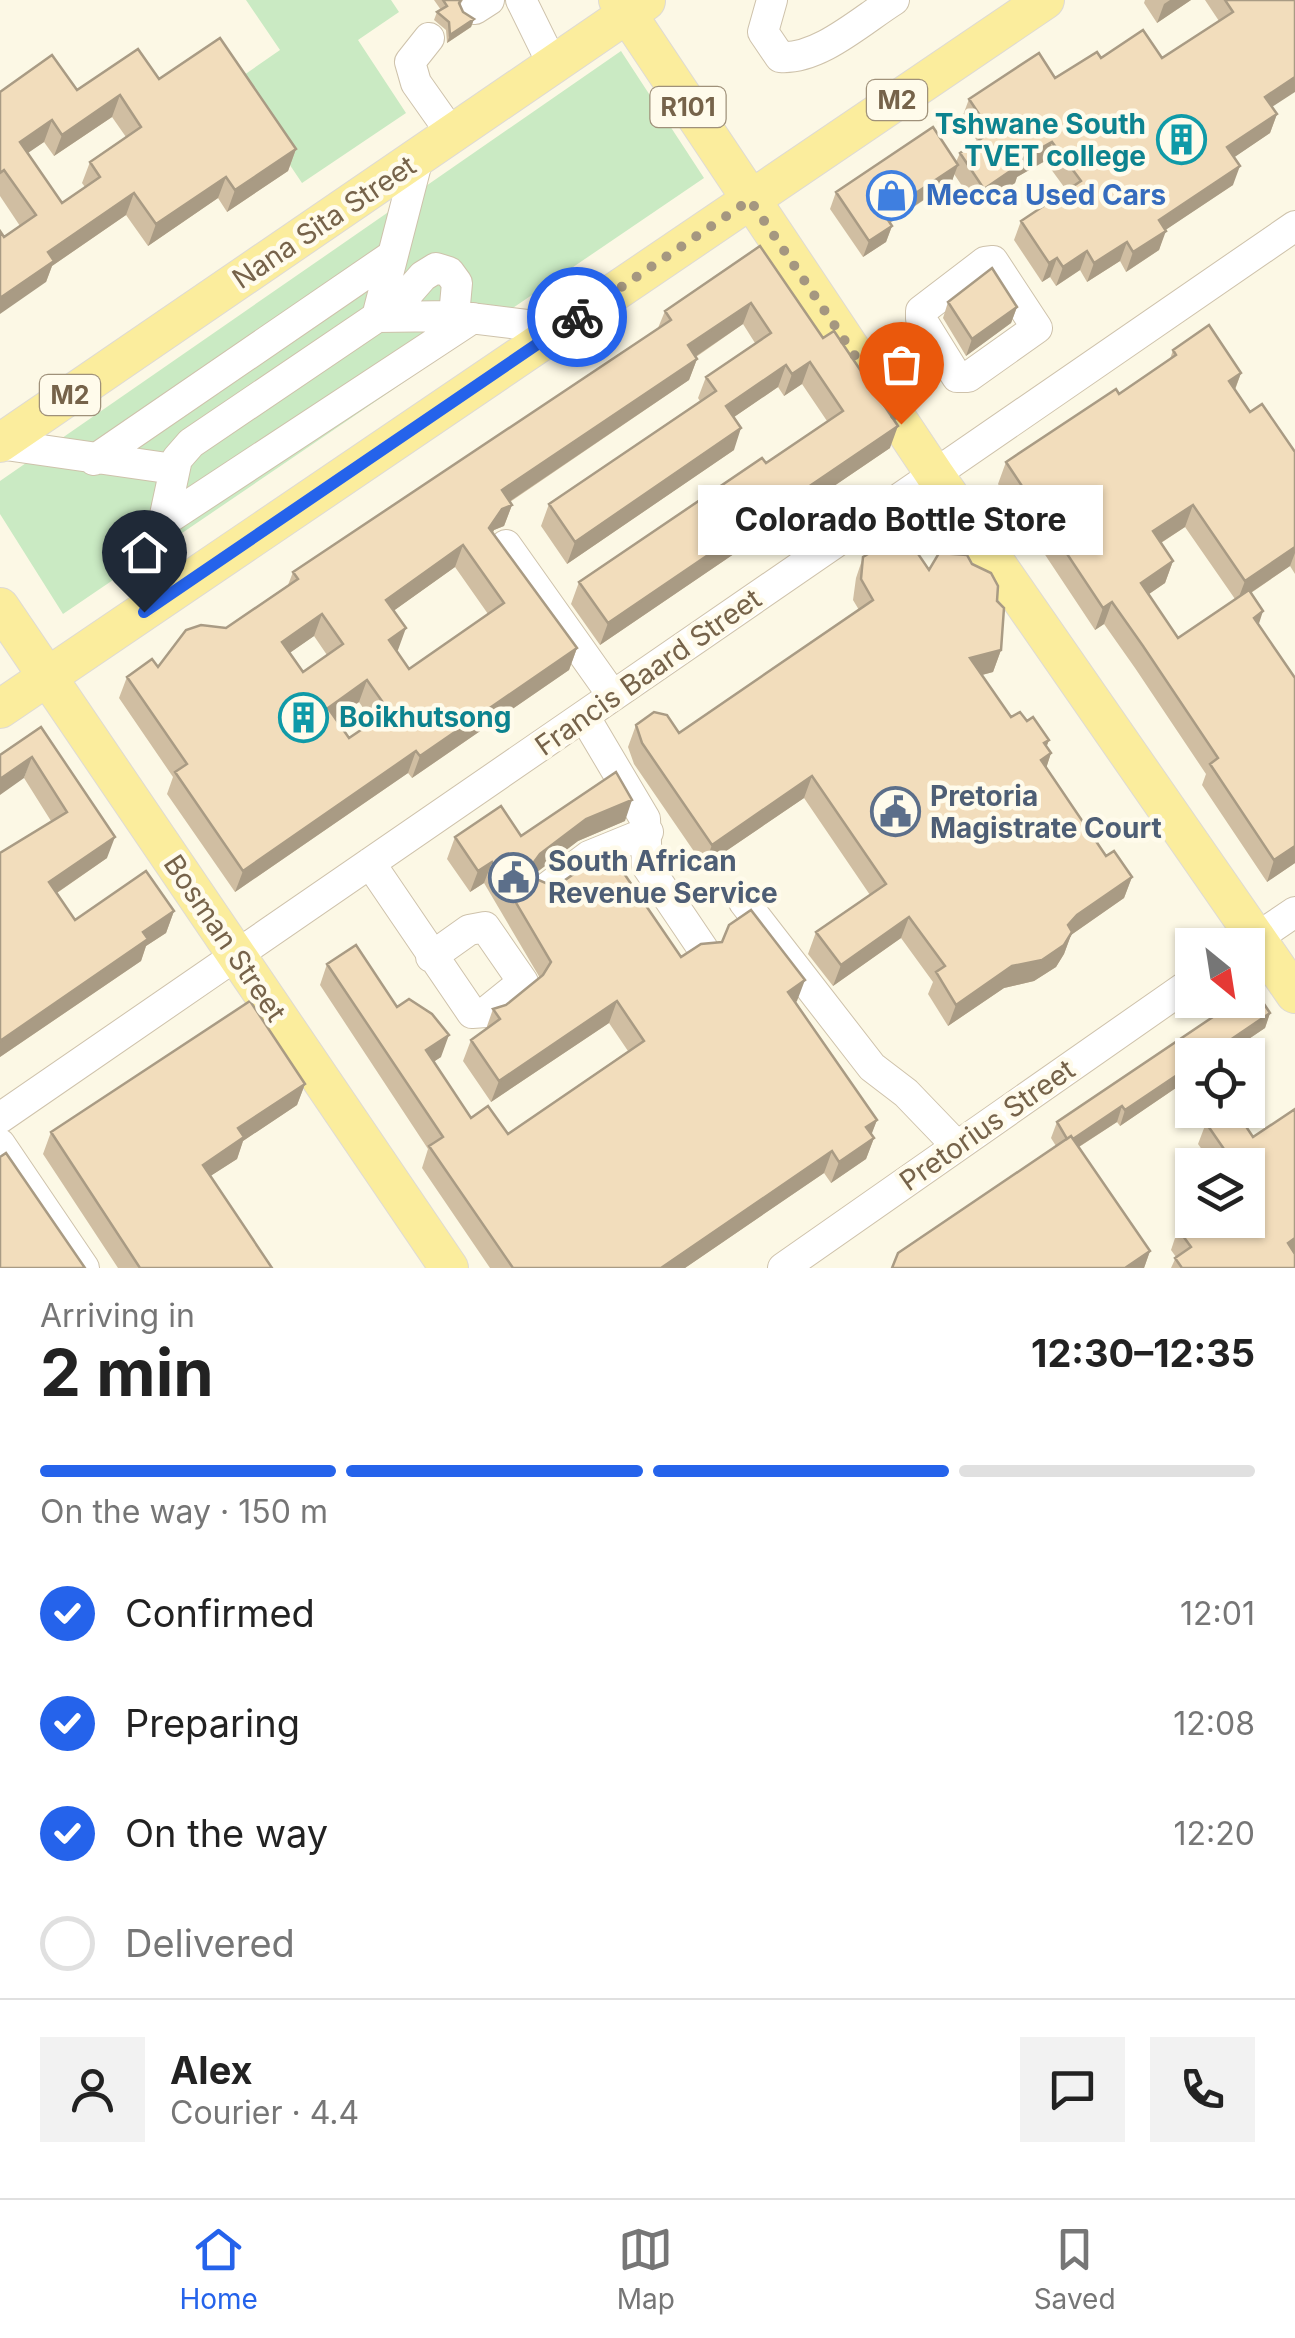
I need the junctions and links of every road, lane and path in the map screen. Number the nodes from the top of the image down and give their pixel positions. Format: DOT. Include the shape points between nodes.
graph roads {
  1 [pos="521,0"];
  2 [pos="772,0"];
  3 [pos="894,0"];
  4 [pos="1045,0"];
  5 [pos="631,4"];
  6 [pos="429,38"];
  7 [pos="553,64"];
  8 [pos="452,134"];
  9 [pos="418,158"];
  10 [pos="750,200"];
  11 [pos="1295,226"];
  12 [pos="393,255"];
  13 [pos="382,317"];
  14 [pos="464,317"];
  15 [pos="559,329"];
  16 [pos="932,338"];
  17 [pos="884,399"];
  18 [pos="0,443"];
  19 [pos="94,460"];
  20 [pos="174,469"];
  21 [pos="935,475"];
  22 [pos="164,522"];
  23 [pos="506,545"];
  24 [pos="0,608"];
  25 [pos="144,612"];
  26 [pos="49,678"];
  27 [pos="613,696"];
  28 [pos="0,709"];
  29 [pos="584,716"];
  30 [pos="648,832"];
  31 [pos="370,864"];
  32 [pos="544,890"];
  33 [pos="744,902"];
  34 [pos="1295,912"];
  35 [pos="1242,928"];
  36 [pos="1265,932"];
  37 [pos="703,949"];
  38 [pos="236,955"];
  39 [pos="431,957"];
  40 [pos="1265,959"];
  41 [pos="1175,994"];
  42 [pos="1295,994"];
  43 [pos="0,1118"];
  44 [pos="0,1144"];
  45 [pos="957,1146"];
  46 [pos="84,1268"];
  47 [pos="449,1268"];
  48 [pos="783,1268"];
  1 -- 7 [label="street"];
  2 -- 3 [label="street" via="763,32 780,57 793,58"];
  4 -- 10 [label="main road, M2"];
  5 -- 7 [label="main road, Nana Sita Street / M2"];
  5 -- 10 [label="main road, R101"];
  6 -- 8 [label="street" via="410,62 416,83"];
  7 -- 8 [label="main road, Nana Sita Street / M2"];
  8 -- 9 [label="main road, Nana Sita Street / M2"];
  9 -- 12 [label="street"];
  9 -- 18 [label="main road, Nana Sita Street / M2"];
  10 -- 15 [label="main road, M2"];
  10 -- 17 [label="main road, R101"];
  11 -- 21 [label="street, Francis Baard Street"];
  12 -- 13 [label="street"];
  12 -- 19 [label="street"];
  13 -- 14 [label="street"];
  13 -- 14 [label="street" via="436,268 457,283"];
  13 -- 20 [label="street" via="190,443"];
  14 -- 15 [label="street"];
  14 -- 22 [label="street"];
  15 -- 25 [label="main road, M2"];
  16 -- 17 [label="street"];
  17 -- 21 [label="main road, R101"];
  18 -- 19 [label="street"];
  19 -- 20 [label="street"];
  20 -- 22 [label="street"];
  21 -- 27 [label="street, Francis Baard Street"];
  21 -- 35 [label="main road, R101"];
  22 -- 25 [label="street"];
  23 -- 27 [label="street"];
  24 -- 26 [label="main road, Bosman Street"];
  25 -- 26 [label="main road, M2"];
  26 -- 28 [label="main road, M2"];
  26 -- 38 [label="main road, Bosman Street"];
  27 -- 29 [label="street, Francis Baard Street"];
  29 -- 30 [label="street"];
  29 -- 31 [label="street, Francis Baard Street"];
  30 -- 32 [label="street" via="589,856"];
  30 -- 37 [label="street" via="647,866"];
  31 -- 38 [label="street, Francis Baard Street"];
  31 -- 39 [label="street"];
  33 -- 45 [label="street" via="872,1067"];
  34 -- 36 [label="street"];
  38 -- 43 [label="street, Francis Baard Street"];
  38 -- 47 [label="main road, Bosman Street"];
  40 -- 42 [label="main road, R101"];
  41 -- 45 [label="street, Pretorius Street"];
  44 -- 46 [label="street"];
  45 -- 48 [label="street, Pretorius Street"];
}
